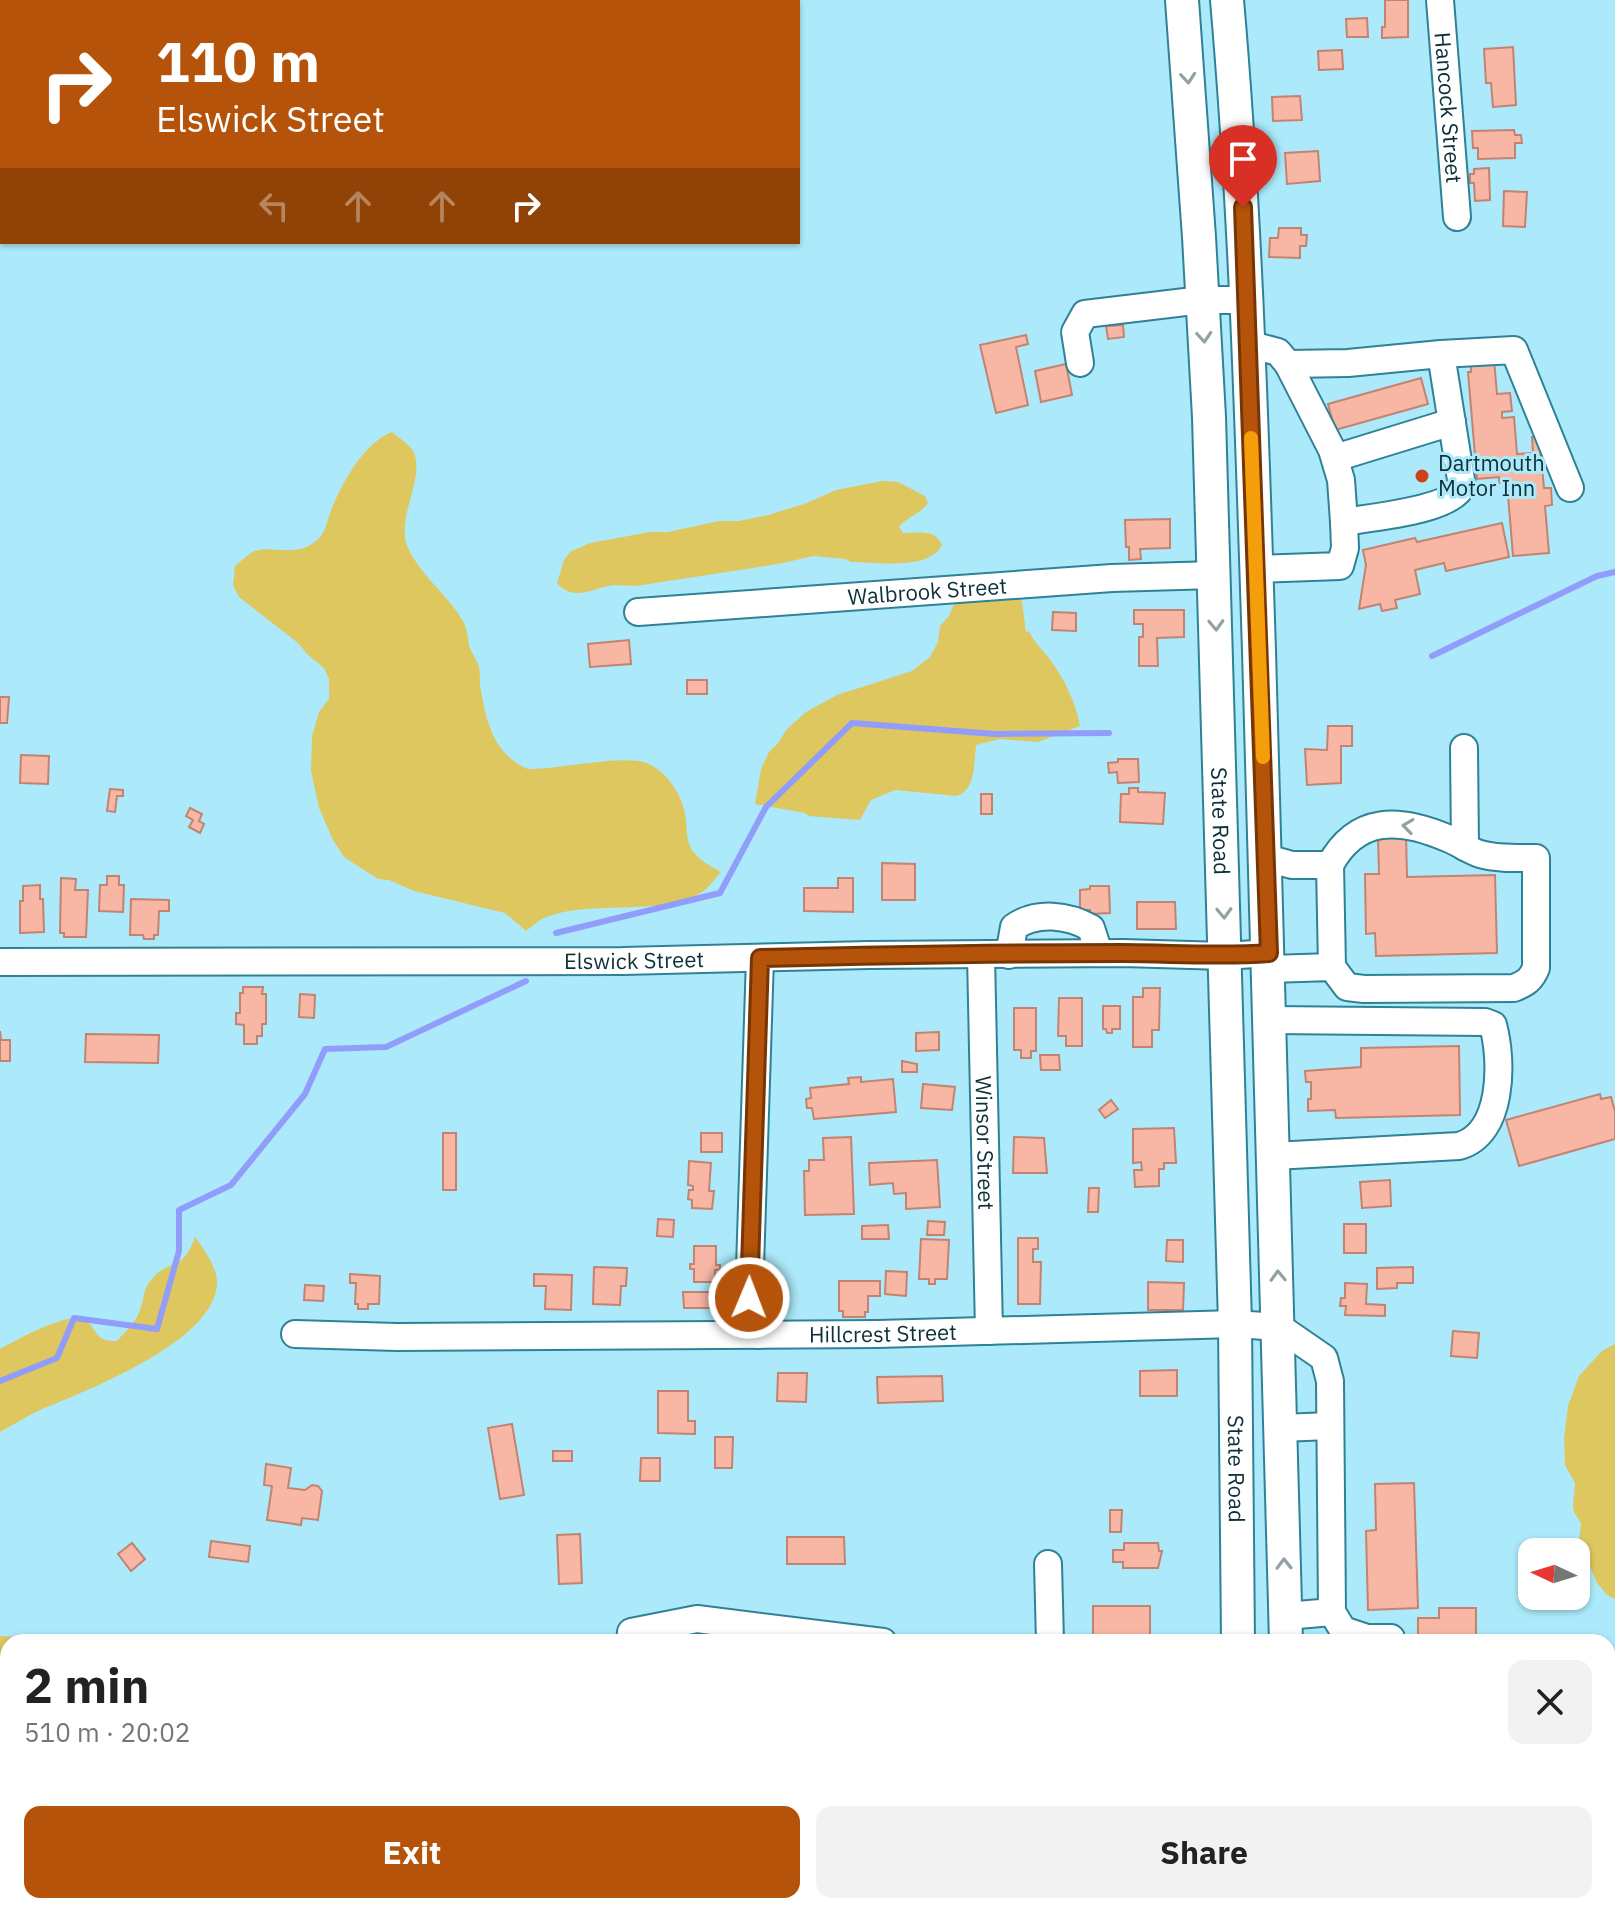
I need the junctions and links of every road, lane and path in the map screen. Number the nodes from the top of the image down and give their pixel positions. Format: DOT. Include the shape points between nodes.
graph roads {
  1 [pos="1182,0"];
  2 [pos="1227,0"];
  3 [pos="1440,0"];
  4 [pos="1457,217"];
  5 [pos="1202,300"];
  6 [pos="1246,300"];
  7 [pos="1248,344"];
  8 [pos="1441,354"];
  9 [pos="1080,363"];
  10 [pos="1288,364"];
  11 [pos="1452,422"];
  12 [pos="1335,458"];
  13 [pos="1570,488"];
  14 [pos="1344,522"];
  15 [pos="1256,569"];
  16 [pos="1215,575"];
  17 [pos="638,612"];
  18 [pos="1464,748"];
  19 [pos="1465,847"];
  20 [pos="1266,858"];
  21 [pos="1330,865"];
  22 [pos="1099,953"];
  23 [pos="981,955"];
  24 [pos="1009,955"];
  25 [pos="1225,956"];
  26 [pos="760,958"];
  27 [pos="1269,961"];
  28 [pos="0,962"];
  29 [pos="1332,967"];
  30 [pos="1271,1020"];
  31 [pos="1274,1156"];
  32 [pos="1235,1324"];
  33 [pos="1279,1327"];
  34 [pos="989,1331"];
  35 [pos="295,1334"];
  36 [pos="758,1335"];
  37 [pos="1330,1426"];
  38 [pos="1281,1428"];
  39 [pos="1048,1564"];
  40 [pos="1332,1612"];
  41 [pos="1286,1629"];
  42 [pos="631,1634"];
  43 [pos="818,1634"];
  44 [pos="1050,1634"];
  45 [pos="1238,1634"];
  46 [pos="1355,1634"];
  1 -- 5 [label="main road, State Road, one-way"];
  2 -- 6 [label="main road, State Road"];
  3 -- 4 [label="street, Hancock Street"];
  5 -- 6 [label="street"];
  5 -- 9 [label="street" via="1085,314 1075,332"];
  5 -- 16 [label="main road, State Road, one-way"];
  6 -- 7 [label="main road, State Road"];
  7 -- 10 [label="street" via="1278,352"];
  7 -- 15 [label="main road, State Road"];
  8 -- 10 [label="street"];
  8 -- 11 [label="street"];
  8 -- 13 [label="street" via="1514,350"];
  10 -- 12 [label="street"];
  11 -- 12 [label="street"];
  11 -- 14 [label="street" via="1462,486 1458,494 1435,506"];
  12 -- 14 [label="street"];
  14 -- 15 [label="street" via="1340,566"];
  15 -- 20 [label="main road, State Road"];
  16 -- 17 [label="street, Walbrook Street"];
  16 -- 25 [label="main road, State Road, one-way"];
  18 -- 19 [label="street"];
  19 -- 21 [label="street, one-way" via="1418,826 1375,825 1349,841"];
  19 -- 29 [label="street" via="1503,858 1536,858 1532,978 1514,988 1364,989 1347,987"];
  20 -- 21 [label="street" via="1292,865"];
  20 -- 27 [label="main road, State Road"];
  21 -- 29 [label="street"];
  22 -- 24 [label="street, Elswick Street"];
  22 -- 24 [label="street" via="1091,928 1075,919 1047,917 1014,927"];
  22 -- 25 [label="street, Elswick Street"];
  23 -- 24 [label="street, Elswick Street"];
  23 -- 26 [label="street, Elswick Street"];
  23 -- 34 [label="street, Winsor Street"];
  25 -- 27 [label="street, Elswick Street"];
  25 -- 32 [label="main road, State Road"];
  26 -- 28 [label="street, Elswick Street"];
  26 -- 36 [label="street" via="749,1298"];
  27 -- 29 [label="street, Elswick Street"];
  27 -- 30 [label="main road, State Road"];
  30 -- 31 [label="main road, State Road"];
  30 -- 31 [label="street" via="1485,1022 1493,1025 1497,1041 1493,1106 1471,1142"];
  33 -- 31 [label="main road, State Road, one-way"];
  32 -- 33 [label="street, Hillcrest Street"];
  32 -- 34 [label="street, Hillcrest Street"];
  32 -- 45 [label="main road, State Road"];
  33 -- 37 [label="street" via="1324,1358"];
  33 -- 38 [label="main road, State Road"];
  34 -- 36 [label="street, Hillcrest Street"];
  35 -- 36 [label="street, Hillcrest Street"];
  37 -- 38 [label="street"];
  37 -- 40 [label="street"];
  41 -- 38 [label="main road, State Road, one-way"];
  39 -- 44 [label="street"];
  40 -- 41 [label="street"];
  40 -- 46 [label="street" via="1343,1630"];
  42 -- 43 [label="street" via="697,1619"];
}
